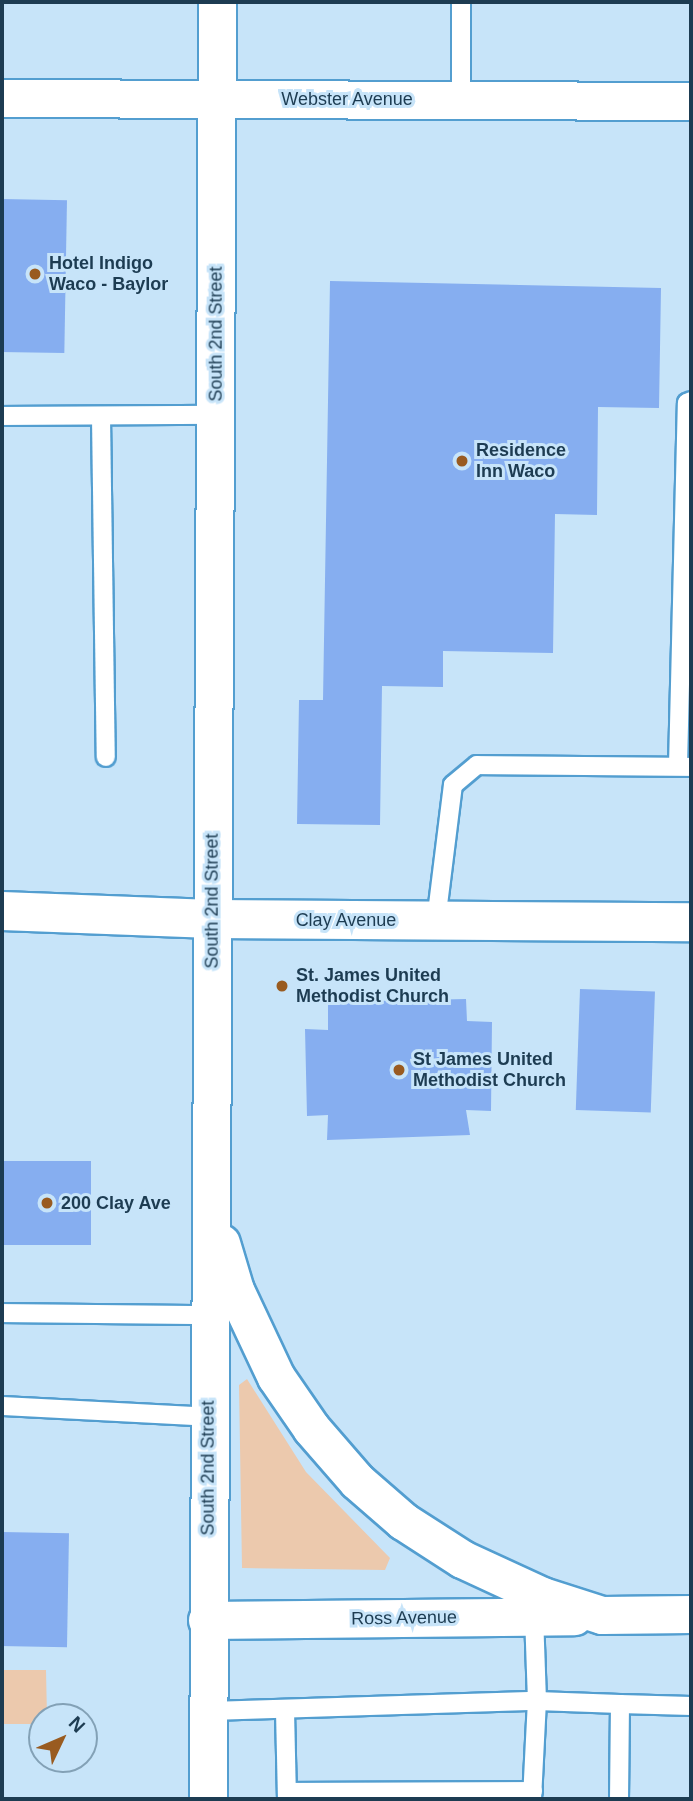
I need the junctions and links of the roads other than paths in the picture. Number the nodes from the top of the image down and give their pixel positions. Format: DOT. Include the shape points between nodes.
graph roads {
  1 [pos="218,2"];
  2 [pos="461,2"];
  3 [pos="2,98"];
  4 [pos="217,98"];
  5 [pos="461,100"];
  6 [pos="691,102"];
  7 [pos="691,401"];
  8 [pos="215,415"];
  9 [pos="2,416"];
  10 [pos="101,417"];
  11 [pos="106,757"];
  12 [pos="685,766"];
  13 [pos="2,911"];
  14 [pos="212,919"];
  15 [pos="436,921"];
  16 [pos="691,922"];
  17 [pos="210,1205"];
  18 [pos="2,1313"];
  19 [pos="209,1315"];
  20 [pos="2,1406"];
  21 [pos="209,1417"];
  22 [pos="691,1614"];
  23 [pos="602,1615"];
  24 [pos="534,1616"];
  25 [pos="207,1620"];
  26 [pos="537,1702"];
  27 [pos="620,1704"];
  28 [pos="691,1706"];
  29 [pos="209,1711"];
  30 [pos="285,1711"];
  31 [pos="532,1795"];
  32 [pos="287,1796"];
  33 [pos="208,1799"];
  34 [pos="619,1799"];
  1 -- 4 [label="street, South 2nd Street"];
  2 -- 5 [label="lane"];
  3 -- 4 [label="street, Webster Avenue"];
  4 -- 5 [label="street, Webster Avenue"];
  4 -- 8 [label="street, South 2nd Street"];
  5 -- 6 [label="street, Webster Avenue"];
  7 -- 12 [label="lane" via="687,403"];
  8 -- 10 [label="lane"];
  8 -- 14 [label="street, South 2nd Street"];
  9 -- 10 [label="lane"];
  10 -- 11 [label="lane"];
  12 -- 15 [label="lane" via="477,765 453,785"];
  13 -- 14 [label="street, Clay Avenue"];
  14 -- 15 [label="street, Clay Avenue"];
  14 -- 17 [label="street, South 2nd Street"];
  15 -- 16 [label="street, Clay Avenue"];
  17 -- 19 [label="street, South 2nd Street"];
  17 -- 23 [label="street" via="235,1290 276,1377 311,1428 357,1481 403,1521 462,1559 542,1596"];
  18 -- 19 [label="lane"];
  19 -- 21 [label="street, South 2nd Street"];
  20 -- 21 [label="lane"];
  21 -- 25 [label="street, South 2nd Street"];
  22 -- 23 [label="street, Ross Avenue"];
  23 -- 24 [label="street, Ross Avenue"];
  24 -- 25 [label="street, Ross Avenue"];
  24 -- 26 [label="lane"];
  25 -- 29 [label="street, South 2nd Street"];
  26 -- 27 [label="lane"];
  26 -- 30 [label="lane"];
  26 -- 31 [label="lane"];
  27 -- 28 [label="lane"];
  27 -- 34 [label="lane"];
  29 -- 30 [label="lane"];
  29 -- 33 [label="street, South 2nd Street"];
  30 -- 32 [label="lane"];
  31 -- 32 [label="lane"];
}
